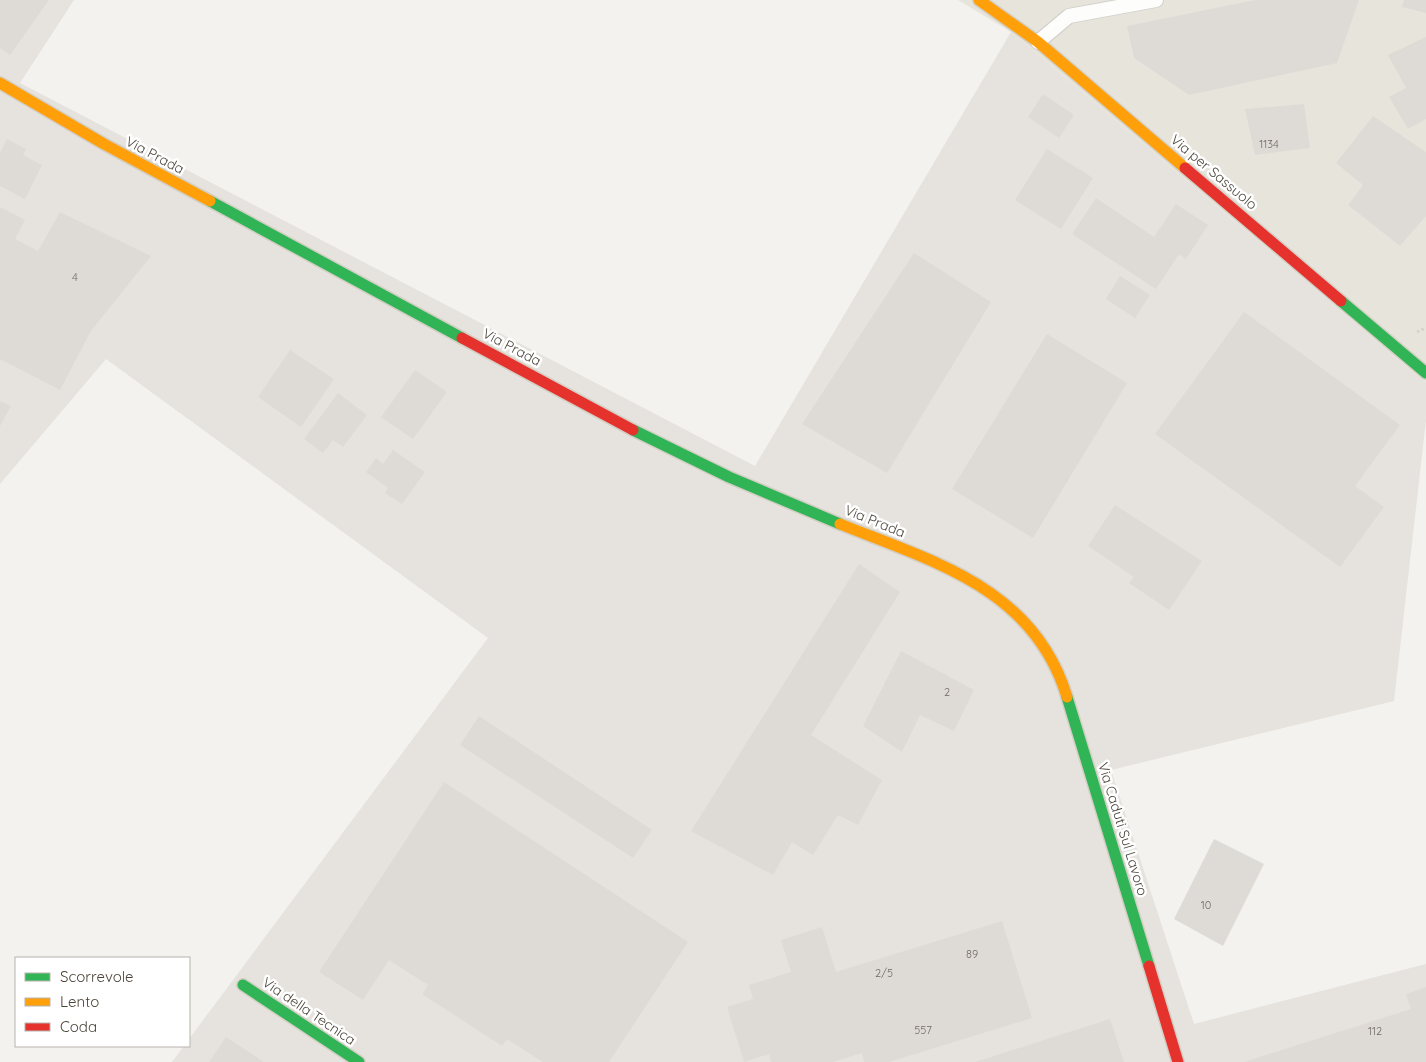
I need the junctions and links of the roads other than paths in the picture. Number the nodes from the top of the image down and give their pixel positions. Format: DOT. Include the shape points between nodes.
graph roads {
  1 [pos="978,0"];
  2 [pos="1156,0"];
  3 [pos="1038,42"];
  4 [pos="0,83"];
  5 [pos="1426,373"];
  6 [pos="1019,615"];
  7 [pos="243,985"];
  8 [pos="359,1062"];
  9 [pos="1178,1062"];
  1 -- 3 [label="street, Via per Sassuolo"];
  2 -- 3 [label="lane" via="1069,16"];
  3 -- 5 [label="street, Via per Sassuolo"];
  4 -- 6 [label="street, Via Prada" via="104,144 655,442 718,474 967,577"];
  6 -- 9 [label="street, Via Caduti Sul Lavoro" via="1037,637 1063,683"];
  7 -- 8 [label="street, Via della Tecnica"];
}
